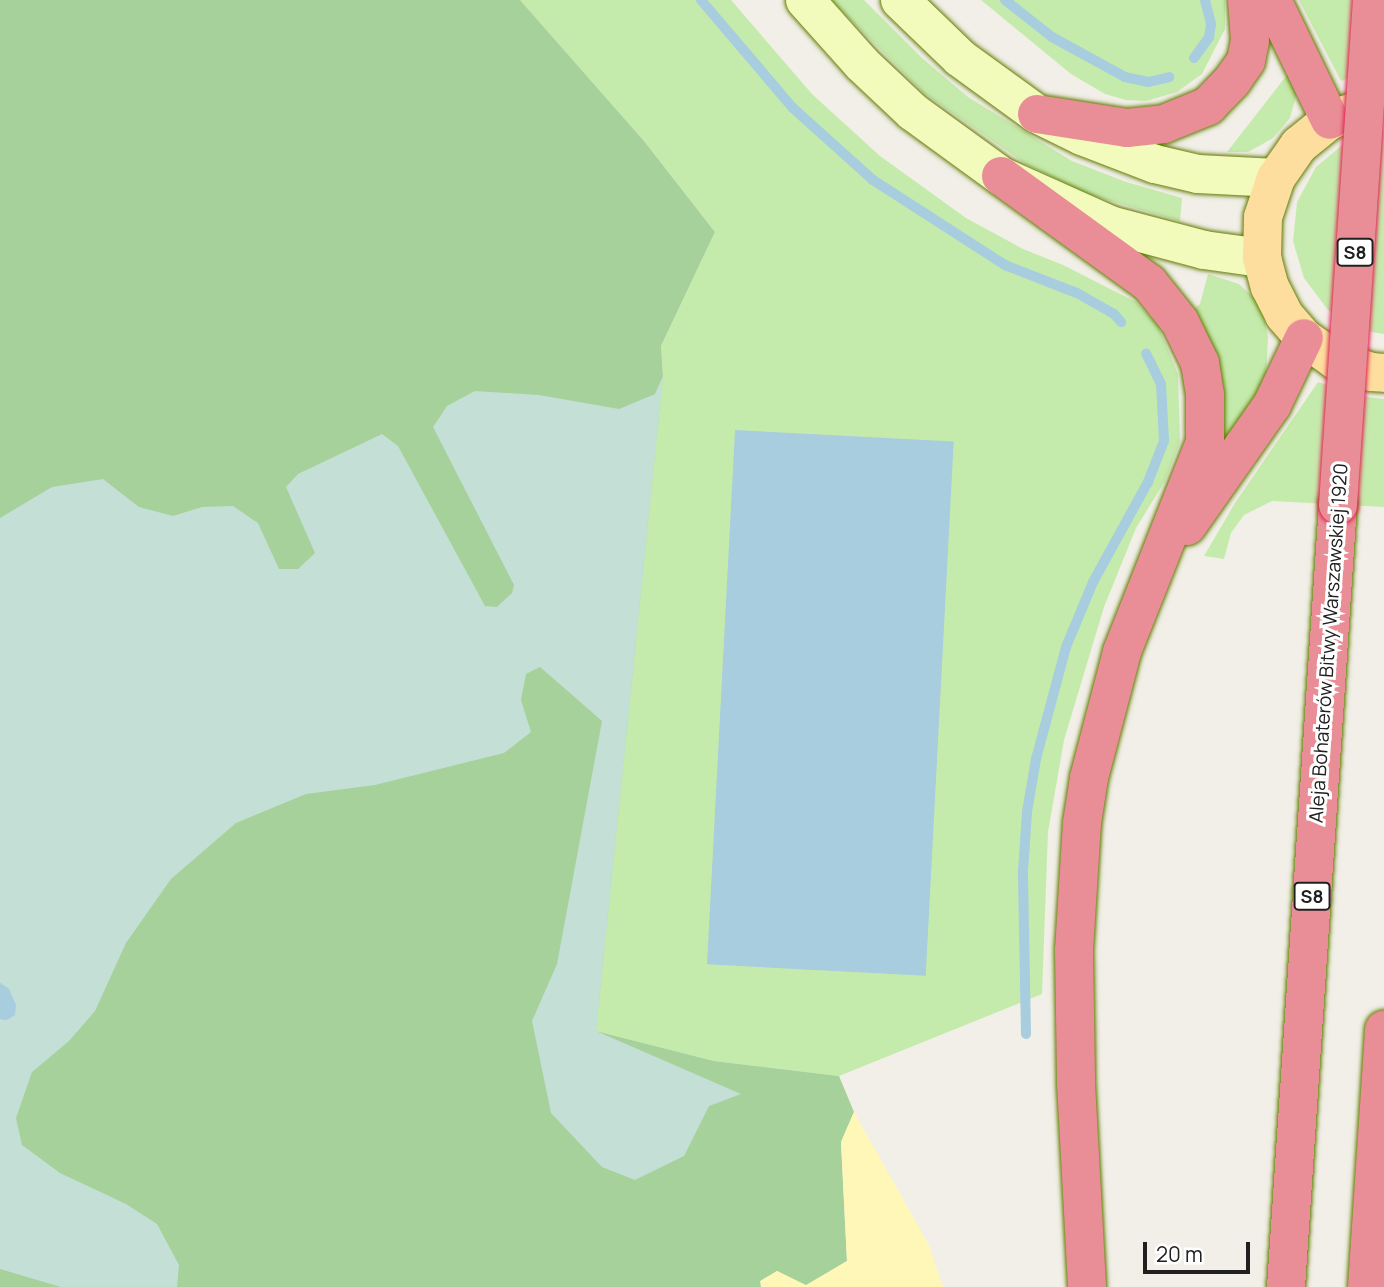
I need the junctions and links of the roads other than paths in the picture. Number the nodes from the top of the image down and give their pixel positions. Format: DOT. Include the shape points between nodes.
graph roads {
  1 [pos="805,0"];
  2 [pos="900,0"];
  3 [pos="1247,0"];
  4 [pos="1272,0"];
  5 [pos="1372,0"];
  6 [pos="1384,105"];
  7 [pos="1037,114"];
  8 [pos="1331,120"];
  9 [pos="1001,176"];
  10 [pos="1276,178"];
  11 [pos="1262,258"];
  12 [pos="1304,338"];
  13 [pos="1384,373"];
  14 [pos="1156,568"];
  15 [pos="1384,1030"];
  16 [pos="1087,1287"];
  17 [pos="1286,1287"];
  18 [pos="1367,1287"];
  1 -- 9 [label="main road" via="913,112"];
  2 -- 7 [label="main road" via="960,58"];
  3 -- 7 [label="highway" via="1251,41 1246,61 1208,106 1164,124 1127,128"];
  4 -- 8 [label="highway"];
  5 -- 17 [label="highway, Aleja Bohaterów Bitwy Warszawskiej 1920 / S8, bridge"];
  6 -- 8 [label="main road"];
  7 -- 10 [label="main road" via="1155,164 1214,176"];
  8 -- 10 [label="main road" via="1299,145"];
  9 -- 11 [label="main road" via="1110,225 1196,248"];
  9 -- 14 [label="highway" via="1149,283 1176,315 1200,363 1205,442"];
  10 -- 11 [label="main road" via="1263,217"];
  11 -- 12 [label="main road" via="1284,315"];
  12 -- 13 [label="main road" via="1335,360"];
  12 -- 14 [label="highway" via="1272,405"];
  14 -- 16 [label="highway" via="1122,652 1082,823 1074,950"];
  15 -- 18 [label="highway"];
}
